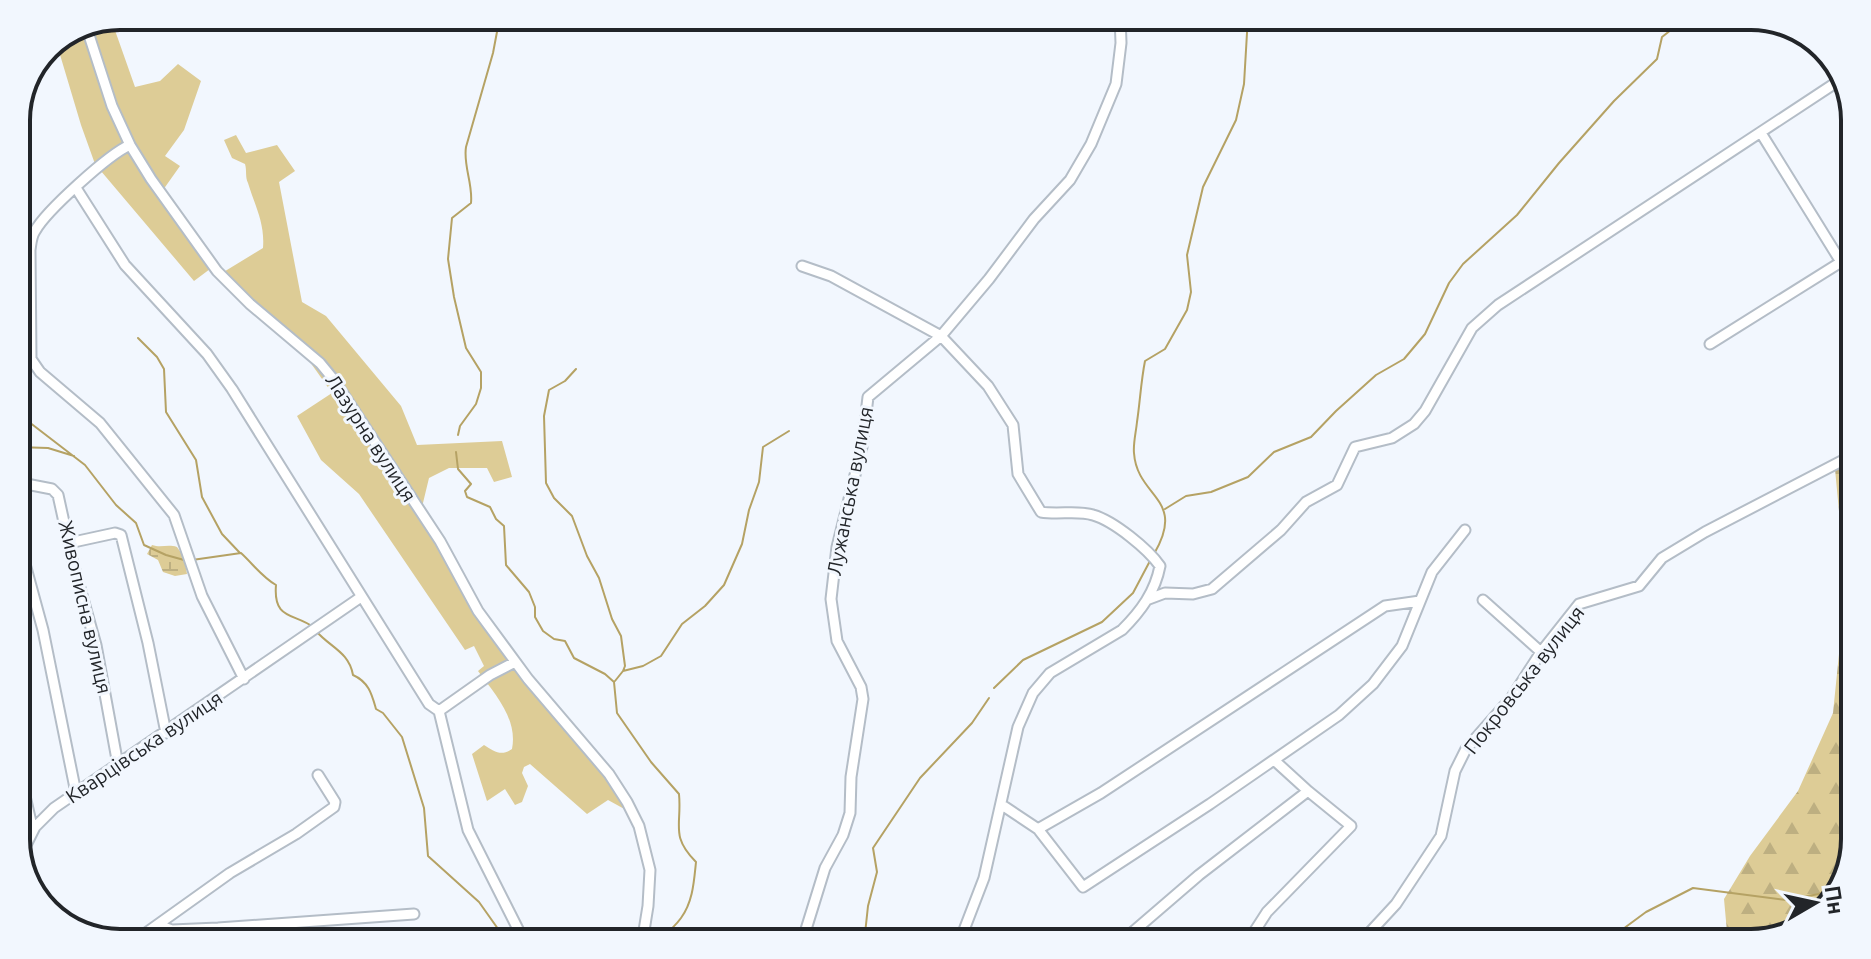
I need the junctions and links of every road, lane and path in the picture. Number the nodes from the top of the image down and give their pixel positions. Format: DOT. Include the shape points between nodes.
graph roads {
  1 [pos="1121,30"];
  2 [pos="89,36"];
  3 [pos="1834,84"];
  4 [pos="1761,133"];
  5 [pos="130,145"];
  6 [pos="76,188"];
  7 [pos="802,266"];
  8 [pos="941,336"];
  9 [pos="1710,344"];
  10 [pos="1841,461"];
  11 [pos="30,485"];
  12 [pos="1465,530"];
  13 [pos="69,543"];
  14 [pos="30,582"];
  15 [pos="361,597"];
  16 [pos="1149,599"];
  17 [pos="1483,600"];
  18 [pos="1420,601"];
  19 [pos="1541,652"];
  20 [pos="515,662"];
  21 [pos="244,679"];
  22 [pos="439,711"];
  23 [pos="166,733"];
  24 [pos="1274,760"];
  25 [pos="118,765"];
  26 [pos="318,775"];
  27 [pos="1308,791"];
  28 [pos="76,793"];
  29 [pos="1002,805"];
  30 [pos="30,818"];
  31 [pos="35,827"];
  32 [pos="1038,829"];
  33 [pos="30,837"];
  34 [pos="414,914"];
  35 [pos="158,925"];
  36 [pos="152,929"];
  37 [pos="169,929"];
  38 [pos="190,929"];
  39 [pos="518,929"];
  40 [pos="644,929"];
  41 [pos="809,929"];
  42 [pos="964,929"];
  43 [pos="1136,929"];
  44 [pos="1256,929"];
  45 [pos="1373,929"];
  1 -- 8 [label="street, Лужанська вулиця" via="1116,84 1070,180"];
  2 -- 5 [label="street, Лазурна вулиця"];
  3 -- 4 [label="street"];
  4 -- 9 [label="street" via="1841,262"];
  4 -- 16 [label="street" via="1498,305 1472,328 1414,424 1392,438 1355,447 1337,485 1306,502 1212,589"];
  5 -- 6 [label="street"];
  5 -- 20 [label="street, Лазурна вулиця" via="217,271 334,380"];
  6 -- 15 [label="street" via="125,265 228,383"];
  6 -- 21 [label="street, Кварцівська вулиця" via="32,238 31,359 96,420 177,520 202,596"];
  7 -- 8 [label="street" via="831,276"];
  8 -- 16 [label="street" via="988,386 1013,425 1018,474 1041,512 1093,515 1130,537 1160,566"];
  8 -- 41 [label="street, Лужанська вулиця" via="868,397 832,580 837,641 863,694 850,813 825,868"];
  10 -- 19 [label="street, Покровська вулиця" via="1662,558 1639,586 1579,604"];
  11 -- 13 [label="street, Живописна вулиця" via="57,492"];
  12 -- 18 [label="street" via="1432,572"];
  13 -- 23 [label="street" via="121,535"];
  13 -- 25 [label="street, Живописна вулиця" via="96,645"];
  14 -- 28 [label="street"];
  15 -- 21 [label="street, Кварцівська вулиця"];
  15 -- 22 [label="street" via="423,696"];
  16 -- 29 [label="street" via="1122,630 1050,673 1033,693 1018,727"];
  17 -- 19 [label="street"];
  18 -- 24 [label="street" via="1402,646 1373,684"];
  18 -- 32 [label="street" via="1385,606"];
  19 -- 45 [label="street, Покровська вулиця" via="1512,697 1466,749 1455,771 1441,836"];
  20 -- 22 [label="street"];
  20 -- 40 [label="street, Лазурна вулиця" via="609,774 637,821 650,870"];
  21 -- 23 [label="street, Кварцівська вулиця"];
  22 -- 39 [label="street" via="468,830"];
  23 -- 25 [label="street, Кварцівська вулиця"];
  24 -- 27 [label="street"];
  24 -- 32 [label="street" via="1083,887"];
  25 -- 28 [label="street, Кварцівська вулиця"];
  26 -- 35 [label="street" via="334,807"];
  27 -- 43 [label="street"];
  27 -- 44 [label="street" via="1351,826"];
  28 -- 31 [label="street, Кварцівська вулиця"];
  29 -- 32 [label="street"];
  29 -- 42 [label="street"];
  30 -- 31 [label="street"];
  31 -- 33 [label="street, Кварцівська вулиця"];
  34 -- 38 [label="street"];
  35 -- 36 [label="street"];
  35 -- 37 [label="street"];
}
